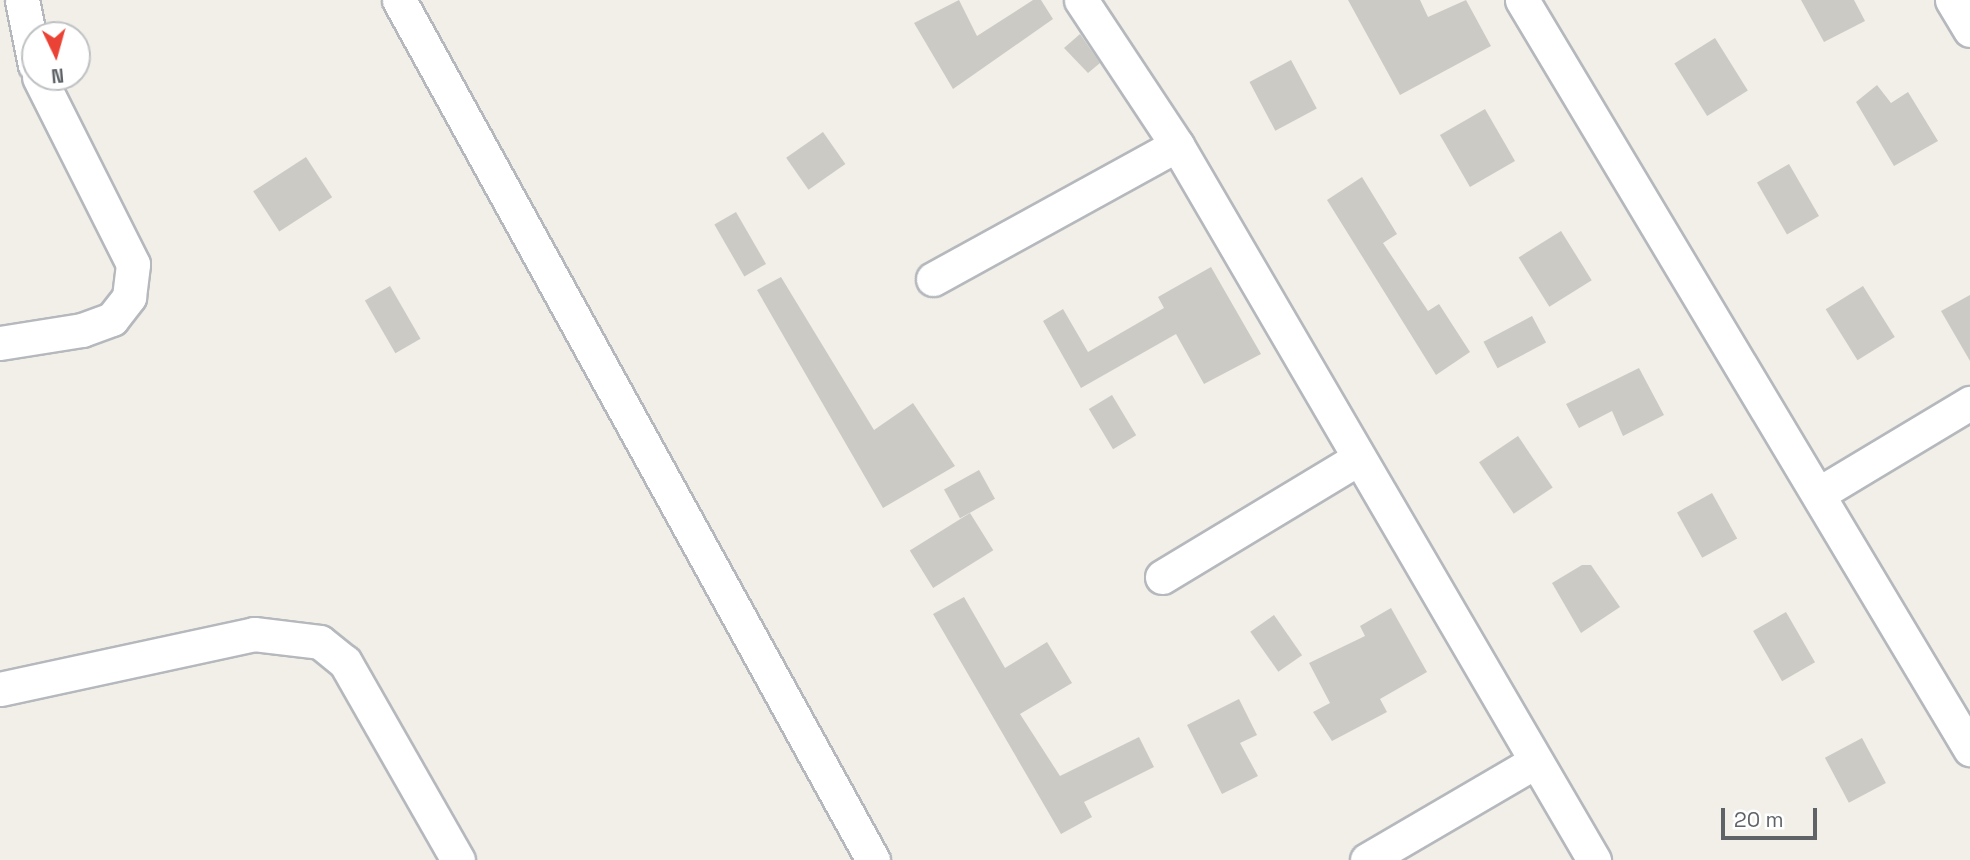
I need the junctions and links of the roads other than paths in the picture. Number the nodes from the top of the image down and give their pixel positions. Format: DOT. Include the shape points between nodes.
graph roads {
  1 [pos="22,0"];
  2 [pos="399,0"];
  3 [pos="1081,0"];
  4 [pos="1522,0"];
  5 [pos="1952,0"];
  6 [pos="26,21"];
  7 [pos="1970,30"];
  8 [pos="46,91"];
  9 [pos="1177,145"];
  10 [pos="933,279"];
  11 [pos="0,343"];
  12 [pos="1970,403"];
  13 [pos="1359,458"];
  14 [pos="1820,493"];
  15 [pos="1162,577"];
  16 [pos="0,689"];
  17 [pos="1970,749"];
  18 [pos="1535,762"];
  19 [pos="458,860"];
  20 [pos="873,860"];
  21 [pos="1367,860"];
  22 [pos="1594,860"];
  1 -- 6 [label="street"];
  2 -- 20 [label="street"];
  3 -- 9 [label="street"];
  4 -- 14 [label="street"];
  5 -- 7 [label="street"];
  8 -- 11 [label="street" via="133,264 129,297 112,319 82,330"];
  9 -- 10 [label="street"];
  9 -- 13 [label="street"];
  12 -- 14 [label="street"];
  13 -- 15 [label="street"];
  13 -- 18 [label="street"];
  14 -- 17 [label="street"];
  16 -- 19 [label="street" via="254,634 320,642 345,662"];
  18 -- 21 [label="street"];
  18 -- 22 [label="street"];
}
